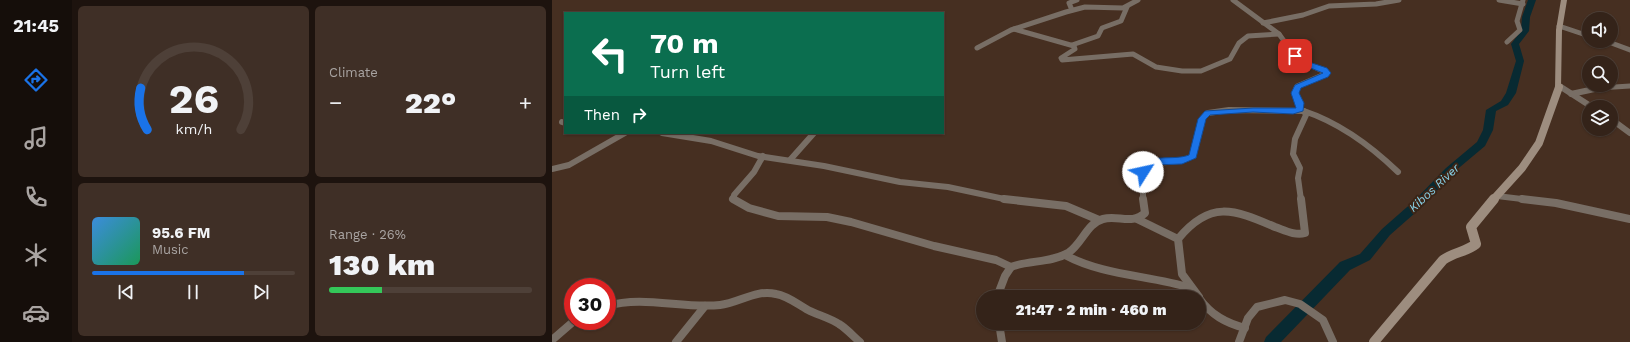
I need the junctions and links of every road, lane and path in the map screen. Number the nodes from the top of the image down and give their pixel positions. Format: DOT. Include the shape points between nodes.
graph roads {
  1 [pos="1077,0"];
  2 [pos="1138,0"];
  3 [pos="1233,0"];
  4 [pos="1345,0"];
  5 [pos="1399,0"];
  6 [pos="1499,0"];
  7 [pos="1564,0"];
  8 [pos="1523,2"];
  9 [pos="1353,6"];
  10 [pos="1127,7"];
  11 [pos="1072,10"];
  12 [pos="1263,22"];
  13 [pos="1559,26"];
  14 [pos="1014,29"];
  15 [pos="1279,34"];
  16 [pos="1582,34"];
  17 [pos="1506,42"];
  18 [pos="1072,45"];
  19 [pos="1618,46"];
  20 [pos="977,48"];
  21 [pos="1630,50"];
  22 [pos="1559,86"];
  23 [pos="1630,86"];
  24 [pos="1571,94"];
  25 [pos="1582,101"];
  26 [pos="1302,110"];
  27 [pos="1618,124"];
  28 [pos="1630,133"];
  29 [pos="623,134"];
  30 [pos="668,134"];
  31 [pos="813,134"];
  32 [pos="763,156"];
  33 [pos="790,160"];
  34 [pos="552,169"];
  35 [pos="1398,172"];
  36 [pos="1497,196"];
  37 [pos="1137,219"];
  38 [pos="1630,219"];
  39 [pos="1099,220"];
  40 [pos="1178,239"];
  41 [pos="1065,255"];
  42 [pos="1011,267"];
  43 [pos="1191,288"];
  44 [pos="1000,290"];
  45 [pos="616,303"];
  46 [pos="705,306"];
  47 [pos="1206,308"];
  48 [pos="1245,328"];
  49 [pos="564,330"];
  50 [pos="999,330"];
  51 [pos="552,340"];
  52 [pos="676,342"];
  53 [pos="860,342"];
  54 [pos="1002,342"];
  55 [pos="1239,342"];
  56 [pos="1333,342"];
  57 [pos="1374,342"];
  1 -- 11 [label="street" via="1070,3"];
  2 -- 10 [label="street"];
  3 -- 12 [label="street"];
  4 -- 9 [label="street"];
  5 -- 9 [label="street"];
  6 -- 8 [label="street"];
  7 -- 13 [label="main road"];
  8 -- 17 [label="street" via="1516,21 1520,30"];
  9 -- 12 [label="street" via="1329,6 1297,17"];
  10 -- 11 [label="street" via="1085,7"];
  10 -- 18 [label="street" via="1121,21 1102,28 1098,36"];
  11 -- 14 [label="street"];
  12 -- 15 [label="street"];
  13 -- 16 [label="street"];
  13 -- 22 [label="main road"];
  14 -- 18 [label="street"];
  14 -- 20 [label="street"];
  15 -- 18 [label="street" via="1248,36 1239,43 1230,59 1201,71 1156,67 1134,54 1061,59 1075,49"];
  15 -- 26 [label="street" via="1297,59 1327,73 1297,86 1295,93"];
  19 -- 21 [label="street"];
  22 -- 24 [label="street"];
  22 -- 36 [label="main road" via="1539,142 1522,168"];
  23 -- 24 [label="street" via="1605,87"];
  24 -- 25 [label="street"];
  26 -- 35 [label="street" via="1315,114 1355,137"];
  26 -- 37 [label="street" via="1213,111 1205,114 1193,156 1182,161 1150,162 1143,167 1145,213"];
  26 -- 40 [label="street" via="1306,115 1295,139 1293,154 1300,168 1298,178 1305,233 1292,233 1253,218 1216,212 1207,214 1189,226"];
  27 -- 28 [label="street"];
  29 -- 34 [label="street" via="569,165"];
  30 -- 32 [label="street" via="711,141"];
  31 -- 33 [label="street"];
  32 -- 33 [label="street"];
  32 -- 42 [label="street" via="759,168 734,195 733,199 736,202 778,216 815,216 851,222 934,246 996,260"];
  33 -- 39 [label="street" via="900,182 948,187 1009,200 1066,206"];
  36 -- 38 [label="street" via="1556,203"];
  36 -- 57 [label="main road" via="1471,227 1476,244 1452,253 1443,260"];
  37 -- 39 [label="street"];
  37 -- 40 [label="street"];
  39 -- 41 [label="street"];
  40 -- 43 [label="street" via="1182,274"];
  41 -- 42 [label="street"];
  41 -- 43 [label="street" via="1108,270 1179,283"];
  42 -- 44 [label="street"];
  45 -- 46 [label="street"];
  46 -- 52 [label="street"];
  46 -- 53 [label="street" via="736,302 765,292 780,294 840,324"];
  47 -- 48 [label="street" via="1220,320"];
  48 -- 55 [label="street"];
  48 -- 56 [label="street" via="1248,318 1257,307 1286,300 1300,304 1323,320"];
  49 -- 51 [label="street"];
  50 -- 54 [label="street"];
}
